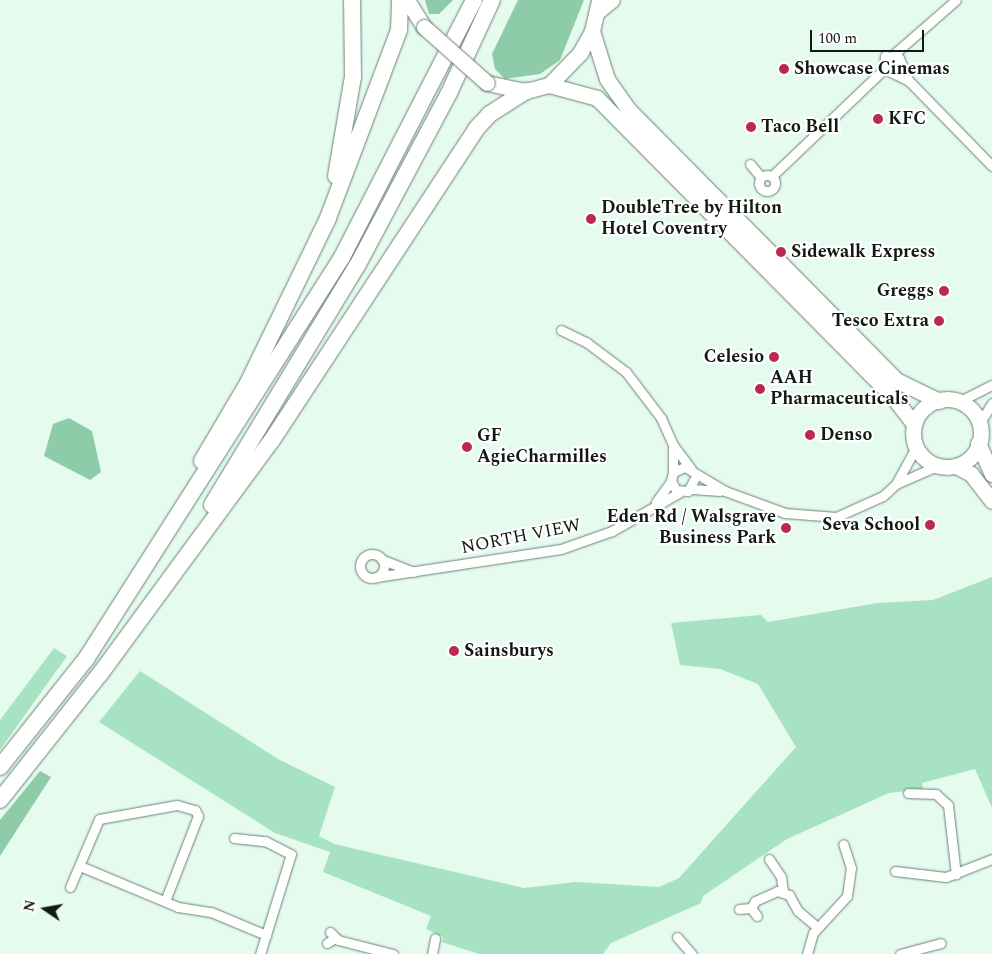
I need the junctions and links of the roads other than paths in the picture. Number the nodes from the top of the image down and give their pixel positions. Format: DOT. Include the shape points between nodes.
graph roads {
  1 [pos="352,0"];
  2 [pos="400,0"];
  3 [pos="407,0"];
  4 [pos="474,0"];
  5 [pos="492,0"];
  6 [pos="612,0"];
  7 [pos="956,0"];
  8 [pos="598,6"];
  9 [pos="592,31"];
  10 [pos="899,60"];
  11 [pos="884,69"];
  12 [pos="893,72"];
  13 [pos="910,81"];
  14 [pos="549,85"];
  15 [pos="526,92"];
  16 [pos="750,164"];
  17 [pos="992,166"];
  18 [pos="772,176"];
  19 [pos="761,177"];
  20 [pos="294,288"];
  21 [pos="561,330"];
  22 [pos="992,385"];
  23 [pos="939,401"];
  24 [pos="960,401"];
  25 [pos="992,403"];
  26 [pos="914,424"];
  27 [pos="979,424"];
  28 [pos="978,443"];
  29 [pos="673,445"];
  30 [pos="916,447"];
  31 [pos="939,466"];
  32 [pos="956,466"];
  33 [pos="693,473"];
  34 [pos="992,474"];
  35 [pos="672,477"];
  36 [pos="896,484"];
  37 [pos="692,489"];
  38 [pos="680,492"];
  39 [pos="725,492"];
  40 [pos="992,501"];
  41 [pos="654,504"];
  42 [pos="383,560"];
  43 [pos="415,572"];
  44 [pos="376,577"];
  45 [pos="86,659"];
  46 [pos="100,674"];
  47 [pos="0,767"];
  48 [pos="908,794"];
  49 [pos="0,800"];
  50 [pos="234,838"];
  51 [pos="843,844"];
  52 [pos="769,859"];
  53 [pos="992,860"];
  54 [pos="80,866"];
  55 [pos="895,871"];
  56 [pos="956,875"];
  57 [pos="70,887"];
  58 [pos="783,892"];
  59 [pos="165,901"];
  60 [pos="739,908"];
  61 [pos="751,908"];
  62 [pos="757,916"];
  63 [pos="817,927"];
  64 [pos="266,935"];
  65 [pos="434,938"];
  66 [pos="677,938"];
  67 [pos="327,944"];
  68 [pos="941,944"];
  69 [pos="359,950"];
  70 [pos="260,954"];
  71 [pos="393,954"];
  72 [pos="432,954"];
  73 [pos="692,954"];
  74 [pos="807,954"];
  75 [pos="900,954"];
  1 -- 20 [label="highway" via="353,77 342,152"];
  2 -- 20 [label="highway" via="399,30 358,142"];
  3 -- 15 [label="highway, bridge" via="424,27 487,83"];
  4 -- 45 [label="highway" via="342,257"];
  5 -- 46 [label="highway" via="449,93 358,266 192,537"];
  6 -- 8 [label="highway"];
  7 -- 10 [label="street" via="910,44"];
  8 -- 9 [label="highway"];
  9 -- 14 [label="highway" via="572,66"];
  9 -- 23 [label="highway" via="607,79 628,109 890,374 910,390"];
  10 -- 11 [label="street" via="884,57"];
  10 -- 12 [label="street"];
  10 -- 13 [label="street"];
  11 -- 12 [label="street"];
  11 -- 18 [label="street"];
  12 -- 13 [label="street"];
  13 -- 17 [label="street"];
  14 -- 15 [label="highway"];
  14 -- 26 [label="highway" via="589,93 604,104"];
  15 -- 46 [label="highway" via="490,114 476,129 272,440"];
  16 -- 19 [label="street"];
  18 -- 19 [label="street"];
  18 -- 19 [label="street" via="775,184 766,191 759,187"];
  20 -- 45 [label="highway" via="248,383"];
  21 -- 29 [label="street" via="586,342 626,372 663,420"];
  22 -- 24 [label="street"];
  23 -- 24 [label="highway"];
  23 -- 26 [label="highway" via="922,409"];
  24 -- 27 [label="highway"];
  25 -- 27 [label="street"];
  26 -- 30 [label="highway"];
  27 -- 28 [label="highway"];
  28 -- 32 [label="highway" via="967,460"];
  28 -- 34 [label="highway"];
  29 -- 33 [label="street"];
  29 -- 35 [label="street"];
  30 -- 31 [label="highway"];
  30 -- 36 [label="street"];
  31 -- 32 [label="highway"];
  31 -- 36 [label="street"];
  32 -- 40 [label="highway" via="970,474"];
  33 -- 35 [label="street"];
  33 -- 37 [label="street"];
  33 -- 39 [label="street"];
  35 -- 38 [label="street"];
  35 -- 41 [label="street"];
  36 -- 39 [label="street" via="860,510 817,518 786,513"];
  37 -- 38 [label="street"];
  37 -- 39 [label="street"];
  38 -- 41 [label="street"];
  41 -- 43 [label="street, NORTH VIEW" via="612,531 561,549"];
  42 -- 43 [label="street, NORTH VIEW"];
  42 -- 44 [label="street" via="382,572"];
  42 -- 44 [label="street" via="368,554 359,563 364,575"];
  43 -- 44 [label="street, NORTH VIEW"];
  45 -- 47 [label="highway"];
  46 -- 49 [label="highway"];
  48 -- 56 [label="street" via="936,794 948,805"];
  50 -- 64 [label="street" via="264,840 291,852"];
  51 -- 63 [label="street" via="851,868 847,896"];
  52 -- 58 [label="street" via="781,877"];
  53 -- 56 [label="street"];
  54 -- 57 [label="street"];
  54 -- 59 [label="street"];
  54 -- 59 [label="street" via="100,818 172,804 195,810 198,816"];
  55 -- 56 [label="street" via="935,878"];
  58 -- 61 [label="street" via="761,895"];
  58 -- 63 [label="street"];
  59 -- 64 [label="street" via="211,912"];
  60 -- 61 [label="street"];
  61 -- 62 [label="street"];
  63 -- 74 [label="street"];
  64 -- 70 [label="street"];
  65 -- 72 [label="street"];
  66 -- 73 [label="street"];
  67 -- 69 [label="street" via="333,935"];
  68 -- 75 [label="street"];
  69 -- 71 [label="street"];
}
